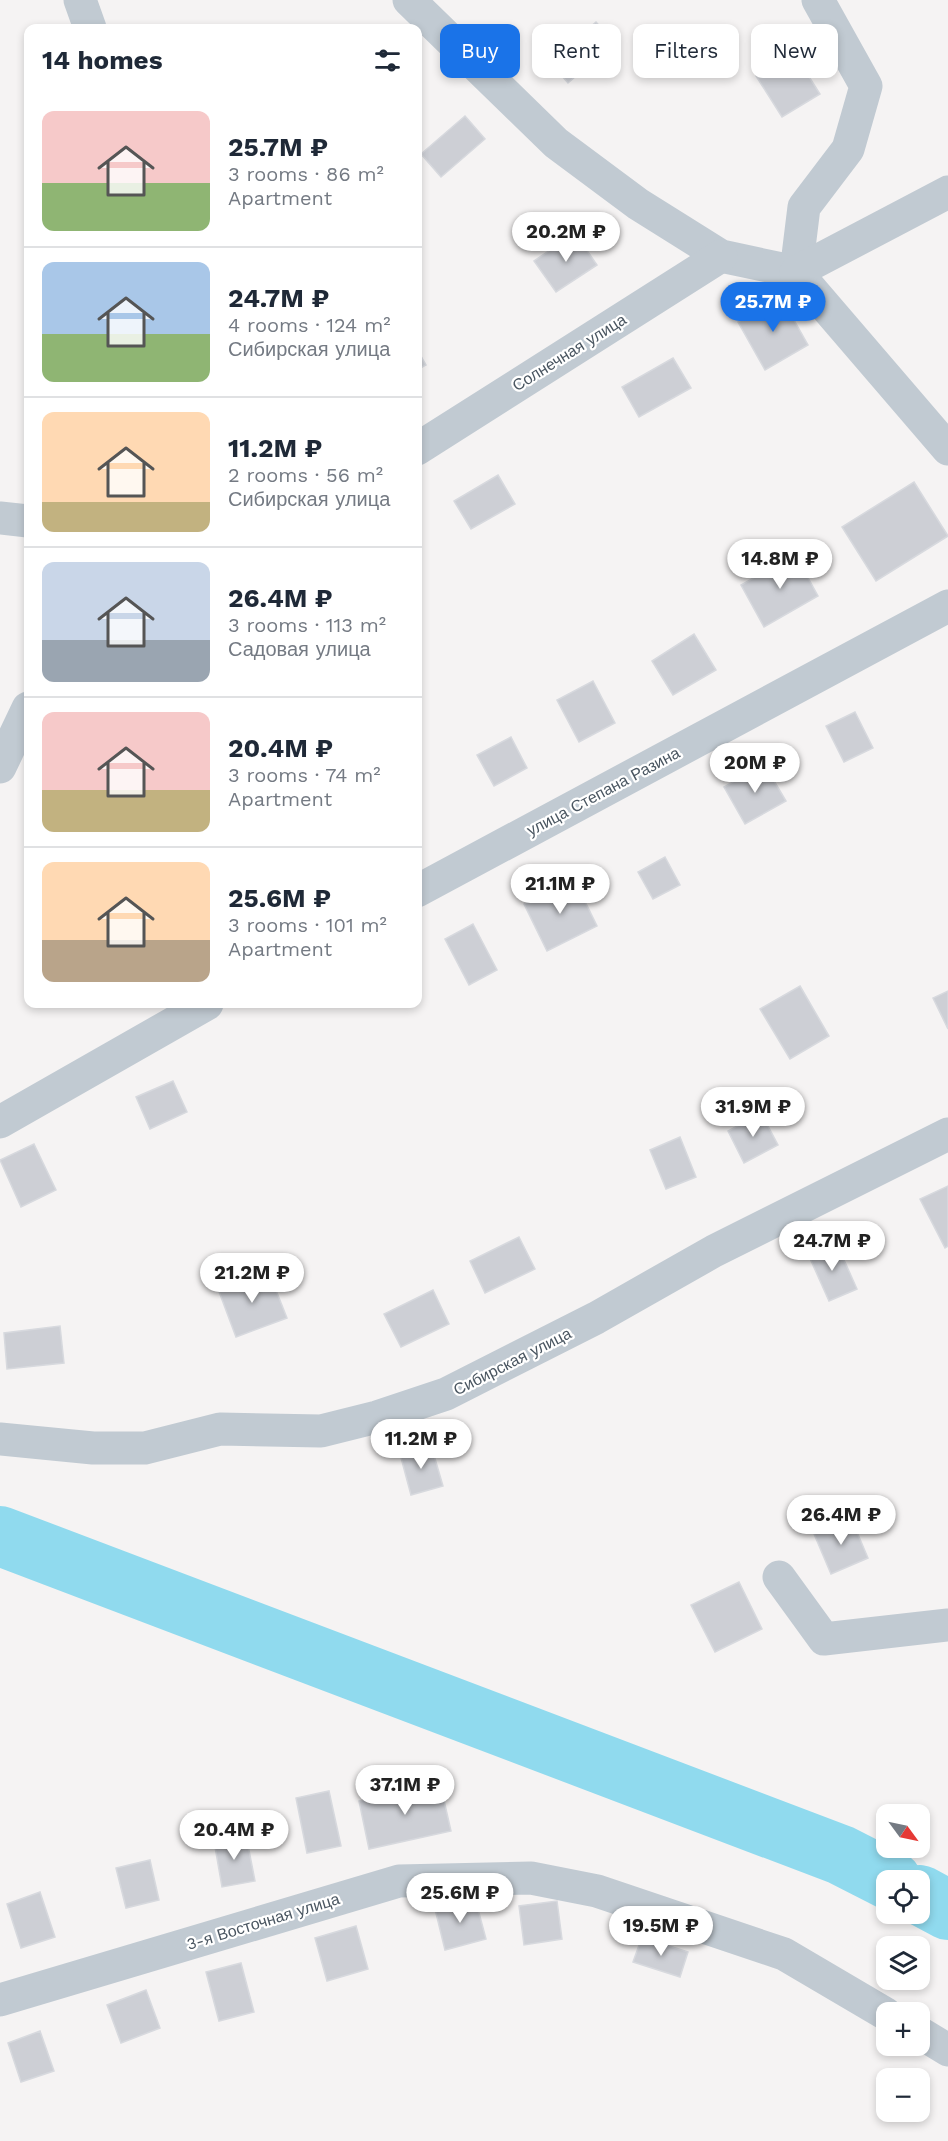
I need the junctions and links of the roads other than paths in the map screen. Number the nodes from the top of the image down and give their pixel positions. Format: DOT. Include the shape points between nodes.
graph roads {
  1 [pos="80,0"];
  2 [pos="409,0"];
  3 [pos="818,0"];
  4 [pos="89,24"];
  5 [pos="948,192"];
  6 [pos="721,256"];
  7 [pos="796,272"];
  8 [pos="422,446"];
  9 [pos="948,449"];
  10 [pos="0,518"];
  11 [pos="24,521"];
  12 [pos="948,606"];
  13 [pos="24,716"];
  14 [pos="0,766"];
  15 [pos="422,888"];
  16 [pos="200,1008"];
  17 [pos="0,1122"];
  18 [pos="948,1134"];
  19 [pos="0,1439"];
  20 [pos="779,1577"];
  21 [pos="948,1625"];
  22 [pos="0,2000"];
  23 [pos="876,2008"];
  24 [pos="930,2039"];
  25 [pos="948,2050"];
  1 -- 4 [label="street"];
  2 -- 6 [label="street" via="556,143 638,204"];
  3 -- 7 [label="street" via="867,86 848,149 804,207"];
  5 -- 7 [label="street"];
  6 -- 7 [label="street"];
  6 -- 8 [label="street, Солнечная улица"];
  7 -- 9 [label="street"];
  10 -- 11 [label="street"];
  12 -- 15 [label="street, улица Степана Разина"];
  13 -- 14 [label="street"];
  16 -- 17 [label="street"];
  18 -- 19 [label="street, Сибирская улица" via="714,1251 596,1318 447,1394 377,1417 321,1431 220,1429 145,1448 93,1448"];
  20 -- 21 [label="street" via="824,1639"];
  22 -- 23 [label="street, 3-я Восточная улица" via="399,1881 531,1878 597,1891 784,1954"];
  24 -- 25 [label="street"];
}
